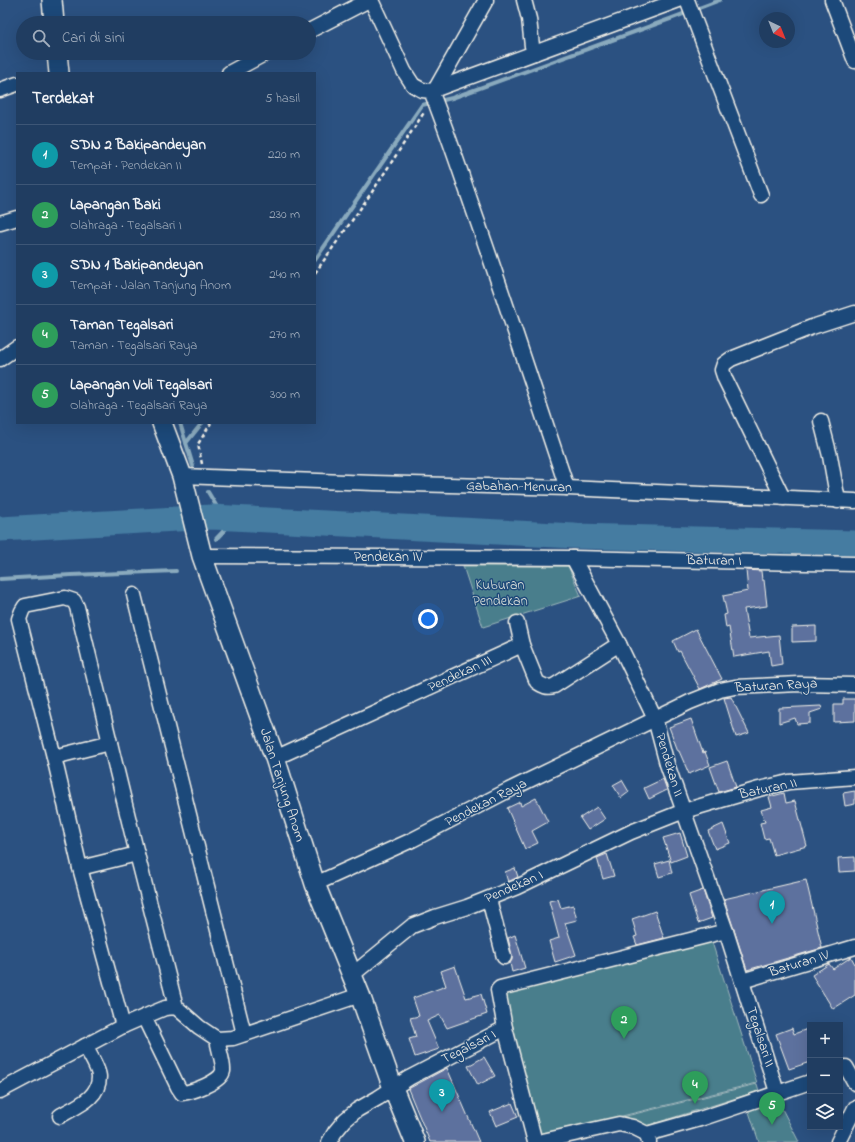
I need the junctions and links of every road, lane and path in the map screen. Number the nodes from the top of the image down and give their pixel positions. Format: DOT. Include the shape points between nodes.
graph roads {
  1 [pos="52,0"];
  2 [pos="370,0"];
  3 [pos="486,0"];
  4 [pos="524,0"];
  5 [pos="679,0"];
  6 [pos="687,0"];
  7 [pos="832,0"];
  8 [pos="53,16"];
  9 [pos="316,27"];
  10 [pos="535,53"];
  11 [pos="57,60"];
  12 [pos="258,60"];
  13 [pos="855,62"];
  14 [pos="247,69"];
  15 [pos="57,72"];
  16 [pos="234,72"];
  17 [pos="16,84"];
  18 [pos="0,90"];
  19 [pos="434,98"];
  20 [pos="761,195"];
  21 [pos="16,218"];
  22 [pos="0,223"];
  23 [pos="316,272"];
  24 [pos="855,313"];
  25 [pos="16,348"];
  26 [pos="0,359"];
  27 [pos="821,421"];
  28 [pos="162,424"];
  29 [pos="210,424"];
  30 [pos="182,476"];
  31 [pos="205,477"];
  32 [pos="567,488"];
  33 [pos="783,498"];
  34 [pos="838,501"];
  35 [pos="855,501"];
  36 [pos="200,549"];
  37 [pos="573,558"];
  38 [pos="855,564"];
  39 [pos="134,595"];
  40 [pos="517,623"];
  41 [pos="619,644"];
  42 [pos="522,645"];
  43 [pos="855,685"];
  44 [pos="655,719"];
  45 [pos="110,743"];
  46 [pos="54,757"];
  47 [pos="275,758"];
  48 [pos="855,777"];
  49 [pos="684,811"];
  50 [pos="138,854"];
  51 [pos="80,868"];
  52 [pos="315,884"];
  53 [pos="489,899"];
  54 [pos="726,931"];
  55 [pos="855,947"];
  56 [pos="504,957"];
  57 [pos="352,976"];
  58 [pos="742,982"];
  59 [pos="360,994"];
  60 [pos="176,1007"];
  61 [pos="144,1017"];
  62 [pos="122,1026"];
  63 [pos="505,1028"];
  64 [pos="244,1034"];
  65 [pos="217,1039"];
  66 [pos="85,1046"];
  67 [pos="847,1065"];
  68 [pos="807,1083"];
  69 [pos="855,1083"];
  70 [pos="393,1088"];
  71 [pos="0,1091"];
  72 [pos="777,1092"];
  73 [pos="855,1108"];
  74 [pos="60,1116"];
  75 [pos="648,1138"];
  76 [pos="329,1142"];
  77 [pos="415,1142"];
  78 [pos="535,1142"];
  79 [pos="538,1142"];
  80 [pos="838,1142"];
  1 -- 8 [label="main road"];
  2 -- 9 [label="street"];
  2 -- 19 [label="street" via="413,85"];
  3 -- 19 [label="street"];
  4 -- 10 [label="street" via="530,19"];
  5 -- 10 [label="street"];
  6 -- 20 [label="street"];
  7 -- 13 [label="street"];
  10 -- 19 [label="street"];
  11 -- 15 [label="main road"];
  12 -- 14 [label="street"];
  14 -- 16 [label="street"];
  17 -- 18 [label="street"];
  19 -- 23 [label="path"];
  19 -- 32 [label="street"];
  21 -- 22 [label="street"];
  24 -- 33 [label="street" via="812,327 724,364 722,370 725,379"];
  25 -- 26 [label="street"];
  27 -- 34 [label="street"];
  28 -- 30 [label="main road, Jalan Tanjung Anom"];
  29 -- 31 [label="path" via="198,444"];
  30 -- 31 [label="street, Gabahan-Menuran"];
  30 -- 36 [label="main road, Jalan Tanjung Anom"];
  31 -- 32 [label="street, Gabahan-Menuran"];
  32 -- 33 [label="street, Gabahan-Menuran"];
  33 -- 34 [label="street, Gabahan-Menuran"];
  34 -- 35 [label="street, Gabahan-Menuran"];
  36 -- 37 [label="street, Pendekan IV"];
  36 -- 47 [label="main road, Jalan Tanjung Anom"];
  37 -- 38 [label="street, Baturan I"];
  37 -- 41 [label="street, Pendekan II"];
  39 -- 64 [label="street"];
  40 -- 42 [label="street"];
  41 -- 42 [label="street" via="549,687 537,682"];
  41 -- 44 [label="street, Pendekan II"];
  42 -- 47 [label="street, Pendekan III"];
  43 -- 44 [label="street, Baturan Raya" via="735,687 690,702"];
  44 -- 49 [label="street, Pendekan II" via="667,764"];
  44 -- 52 [label="street, Pendekan Raya" via="412,840"];
  45 -- 46 [label="street"];
  45 -- 46 [label="street" via="78,608 74,601 65,598 25,606 19,619"];
  45 -- 50 [label="street"];
  46 -- 51 [label="street"];
  47 -- 52 [label="main road, Jalan Tanjung Anom"];
  48 -- 49 [label="street, Baturan II" via="789,782"];
  49 -- 53 [label="street, Pendekan I" via="631,832"];
  49 -- 54 [label="street, Pendekan II"];
  50 -- 51 [label="street"];
  50 -- 60 [label="street"];
  51 -- 62 [label="street"];
  52 -- 57 [label="main road, Jalan Tanjung Anom"];
  53 -- 56 [label="street"];
  53 -- 57 [label="street, Pendekan I" via="412,926"];
  54 -- 58 [label="street, Pendekan II"];
  54 -- 63 [label="street" via="502,986 498,990"];
  55 -- 58 [label="street, Baturan IV"];
  57 -- 59 [label="main road, Jalan Tanjung Anom"];
  58 -- 72 [label="street, Tegalsari II"];
  59 -- 64 [label="street"];
  59 -- 70 [label="main road, Jalan Tanjung Anom"];
  60 -- 61 [label="street" via="166,1008"];
  60 -- 65 [label="street"];
  61 -- 62 [label="street"];
  61 -- 65 [label="street" via="182,1093 211,1084 221,1076 223,1070"];
  62 -- 66 [label="street"];
  63 -- 70 [label="street, Tegalsari I"];
  63 -- 78 [label="street, Tegalsari I"];
  64 -- 65 [label="street"];
  66 -- 71 [label="street"];
  66 -- 74 [label="street" via="100,1076 96,1091"];
  67 -- 69 [label="street"];
  68 -- 72 [label="street"];
  70 -- 76 [label="street, Tegalsari I" via="351,1114"];
  70 -- 77 [label="main road, Jalan Tanjung Anom"];
  72 -- 75 [label="street"];
  73 -- 80 [label="street"];
  75 -- 79 [label="street" via="633,1127 618,1124"];
}
